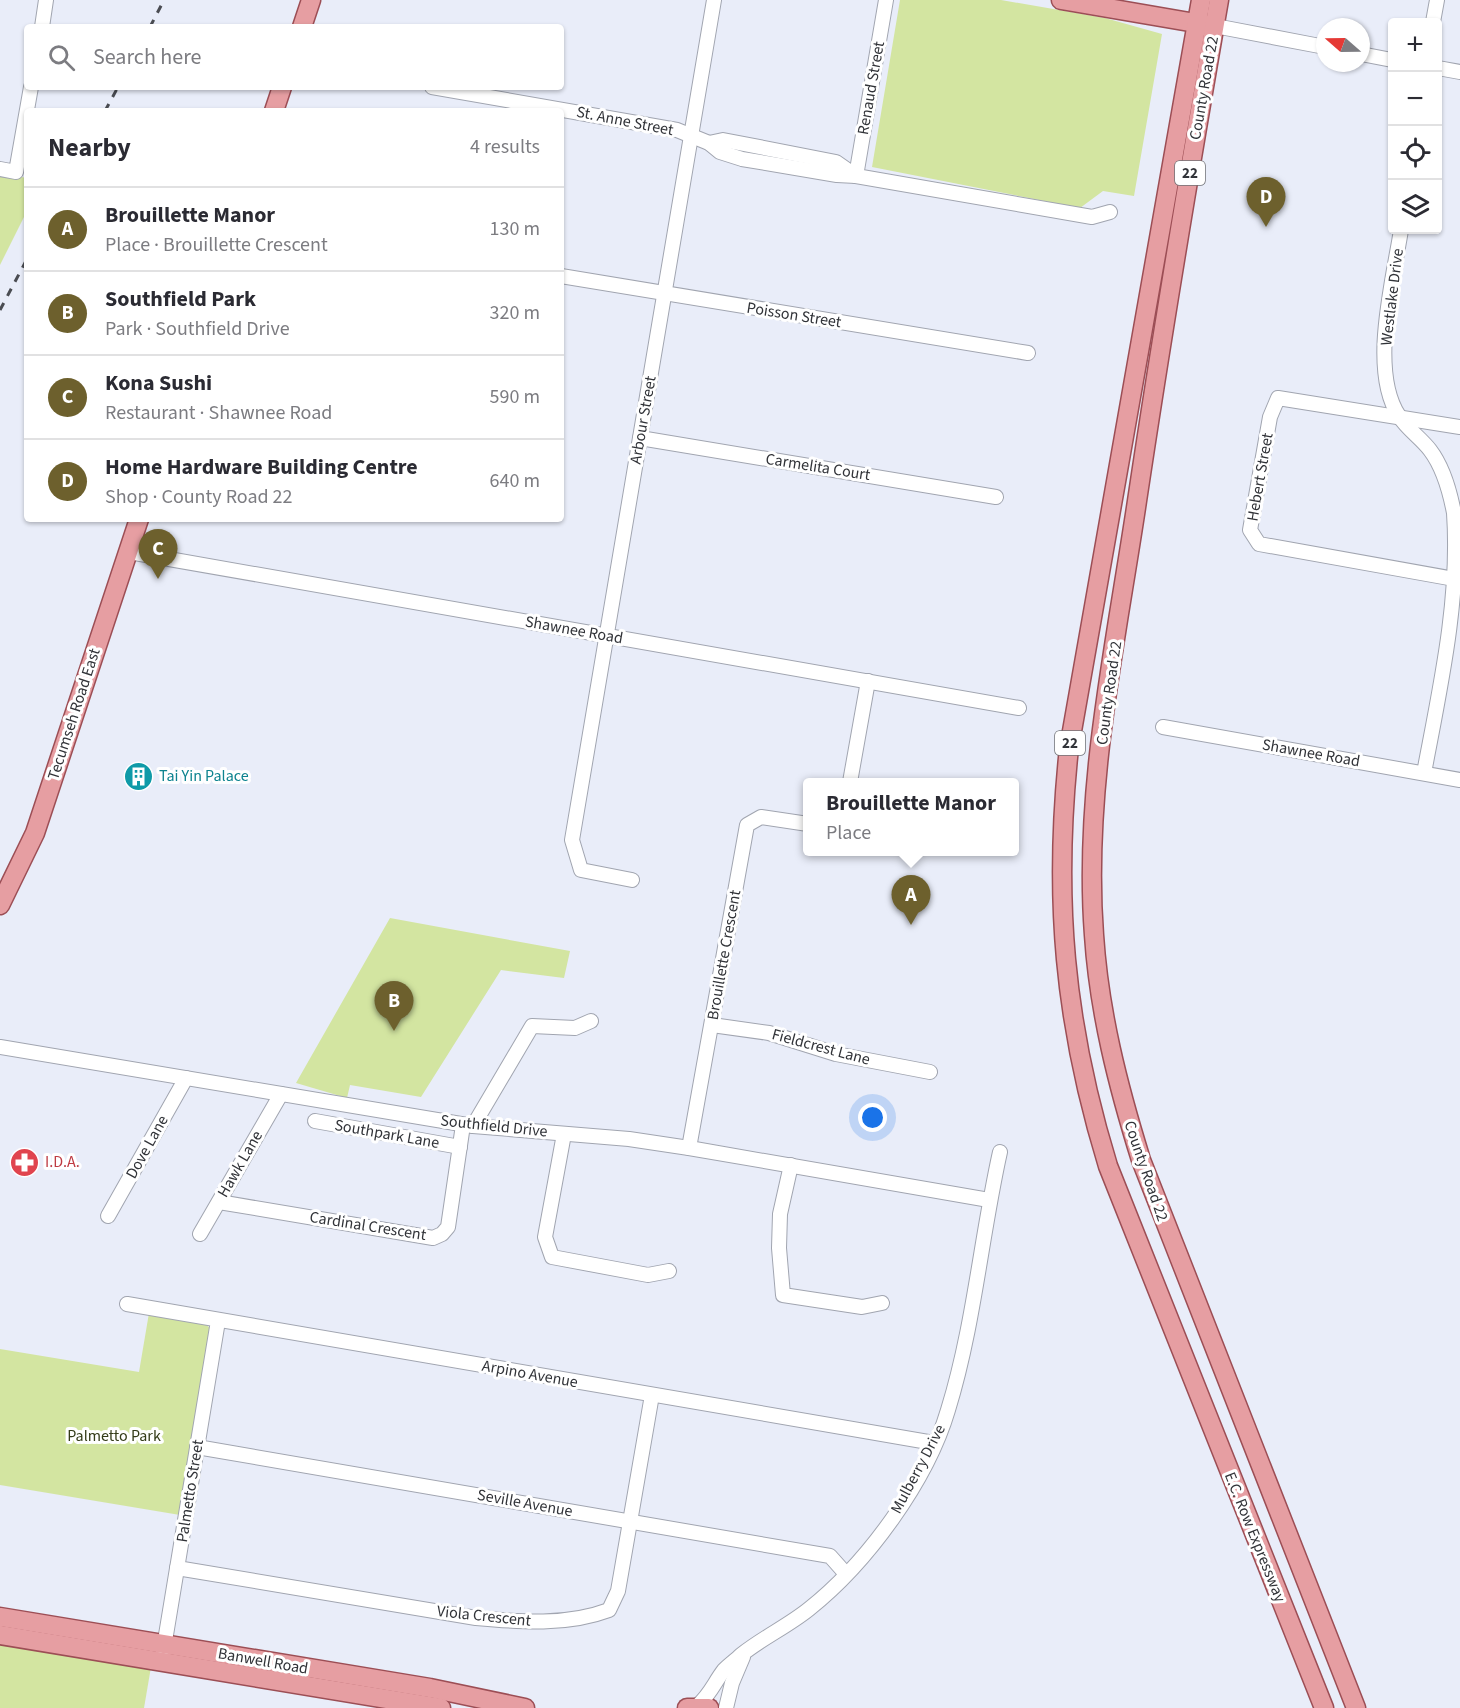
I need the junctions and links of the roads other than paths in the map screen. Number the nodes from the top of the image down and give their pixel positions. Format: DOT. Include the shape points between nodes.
graph roads {
  1 [pos="46,0"];
  2 [pos="311,0"];
  3 [pos="714,0"];
  4 [pos="886,0"];
  5 [pos="1061,0"];
  6 [pos="1201,0"];
  7 [pos="1219,0"];
  8 [pos="1437,0"];
  9 [pos="1434,18"];
  10 [pos="42,24"];
  11 [pos="303,24"];
  12 [pos="1206,24"];
  13 [pos="1316,45"];
  14 [pos="1370,56"];
  15 [pos="1388,59"];
  16 [pos="1442,69"];
  17 [pos="1460,72"];
  18 [pos="30,90"];
  19 [pos="281,90"];
  20 [pos="446,90"];
  21 [pos="518,106"];
  22 [pos="27,108"];
  23 [pos="275,108"];
  24 [pos="564,113"];
  25 [pos="24,127"];
  26 [pos="691,136"];
  27 [pos="0,169"];
  28 [pos="856,176"];
  29 [pos="1110,212"];
  30 [pos="1400,234"];
  31 [pos="564,277"];
  32 [pos="664,294"];
  33 [pos="1028,353"];
  34 [pos="1399,416"];
  35 [pos="1460,427"];
  36 [pos="640,438"];
  37 [pos="996,497"];
  38 [pos="138,522"];
  39 [pos="129,552"];
  40 [pos="1458,580"];
  41 [pos="606,636"];
  42 [pos="868,681"];
  43 [pos="1019,708"];
  44 [pos="1163,727"];
  45 [pos="1424,773"];
  46 [pos="851,778"];
  47 [pos="1460,780"];
  48 [pos="803,823"];
  49 [pos="632,880"];
  50 [pos="0,905"];
  51 [pos="591,1021"];
  52 [pos="712,1024"];
  53 [pos="0,1047"];
  54 [pos="930,1072"];
  55 [pos="186,1078"];
  56 [pos="281,1094"];
  57 [pos="315,1121"];
  58 [pos="468,1125"];
  59 [pos="564,1134"];
  60 [pos="460,1147"];
  61 [pos="689,1148"];
  62 [pos="1000,1152"];
  63 [pos="791,1165"];
  64 [pos="989,1200"];
  65 [pos="219,1202"];
  66 [pos="108,1216"];
  67 [pos="200,1234"];
  68 [pos="669,1271"];
  69 [pos="882,1303"];
  70 [pos="126,1304"];
  71 [pos="218,1321"];
  72 [pos="1187,1366"];
  73 [pos="1223,1373"];
  74 [pos="652,1395"];
  75 [pos="934,1443"];
  76 [pos="197,1447"];
  77 [pos="630,1521"];
  78 [pos="177,1568"];
  79 [pos="846,1574"];
  80 [pos="0,1617"];
  81 [pos="0,1635"];
  82 [pos="163,1653"];
  83 [pos="745,1653"];
  84 [pos="698,1707"];
  85 [pos="441,1708"];
  86 [pos="525,1708"];
  87 [pos="726,1708"];
  88 [pos="1324,1708"];
  89 [pos="1356,1708"];
  1 -- 10 [label="street"];
  2 -- 11 [label="main road"];
  3 -- 26 [label="street, Arbour Street"];
  4 -- 28 [label="street, Renaud Street"];
  5 -- 12 [label="main road"];
  6 -- 12 [label="main road, County Road 22 / 22"];
  7 -- 12 [label="main road, County Road 22 / 22"];
  8 -- 9 [label="street"];
  12 -- 13 [label="street"];
  12 -- 72 [label="main road, County Road 22 / 22" via="1083,659 1069,748 1060,849 1066,974 1090,1107 1108,1166"];
  12 -- 73 [label="main road, County Road 22 / 22" via="1108,700 1092,857 1095,945 1103,1011 1119,1088 1141,1160"];
  14 -- 15 [label="street"];
  16 -- 17 [label="street"];
  18 -- 22 [label="street"];
  19 -- 23 [label="main road"];
  20 -- 21 [label="street, St. Anne Street"];
  24 -- 26 [label="street, St. Anne Street" via="677,130"];
  25 -- 27 [label="street" via="16,172"];
  26 -- 28 [label="street, St. Anne Street" via="742,159"];
  26 -- 32 [label="street, Arbour Street"];
  28 -- 29 [label="street, St. Anne Street" via="1092,217"];
  30 -- 34 [label="street, Westlake Drive" via="1385,336 1386,388"];
  31 -- 32 [label="street, Poisson Street"];
  32 -- 33 [label="street, Poisson Street"];
  32 -- 36 [label="street, Arbour Street"];
  34 -- 35 [label="street"];
  34 -- 40 [label="street, Westlake Drive" via="1431,451 1446,481 1454,514"];
  34 -- 40 [label="street, Hebert Street" via="1278,398 1270,417 1251,530 1259,544"];
  36 -- 37 [label="street, Carmelita Court"];
  36 -- 41 [label="street, Arbour Street"];
  38 -- 39 [label="main road, Tecumseh Road East"];
  39 -- 41 [label="street, Shawnee Road"];
  39 -- 50 [label="main road, Tecumseh Road East" via="35,832"];
  40 -- 45 [label="street, Westlake Drive"];
  41 -- 42 [label="street, Shawnee Road"];
  41 -- 49 [label="street, Arbour Street" via="572,840 581,870"];
  42 -- 43 [label="street, Shawnee Road"];
  42 -- 46 [label="street"];
  44 -- 45 [label="street, Shawnee Road"];
  45 -- 47 [label="street, Shawnee Road"];
  48 -- 52 [label="street, Brouillette Crescent" via="761,817 747,825"];
  51 -- 58 [label="street" via="575,1028 532,1026"];
  52 -- 54 [label="street, Fieldcrest Lane" via="769,1033 836,1054"];
  52 -- 61 [label="street, Brouillette Crescent"];
  53 -- 55 [label="street, Southfield Drive"];
  55 -- 56 [label="street, Southfield Drive"];
  55 -- 66 [label="street, Dove Lane"];
  56 -- 58 [label="street, Southfield Drive"];
  56 -- 65 [label="street, Hawk Lane"];
  57 -- 60 [label="street, Southpark Lane"];
  58 -- 59 [label="street, Southfield Drive"];
  58 -- 60 [label="street, Cardinal Crescent"];
  59 -- 61 [label="street, Southfield Drive"];
  59 -- 68 [label="street" via="545,1237 552,1257 648,1275"];
  60 -- 65 [label="street, Cardinal Crescent" via="448,1227 433,1238"];
  61 -- 63 [label="street, Southfield Drive"];
  62 -- 64 [label="street, Mulberry Drive"];
  63 -- 64 [label="street, Southfield Drive"];
  63 -- 69 [label="street" via="780,1214 783,1295 862,1307"];
  64 -- 75 [label="street, Mulberry Drive" via="968,1329 948,1412"];
  65 -- 67 [label="street, Hawk Lane"];
  70 -- 71 [label="street, Arpino Avenue"];
  71 -- 74 [label="street, Arpino Avenue"];
  71 -- 76 [label="street, Palmetto Street"];
  72 -- 88 [label="main road, E.C. Row Expressway"];
  73 -- 89 [label="main road, E.C. Row Expressway"];
  74 -- 75 [label="street, Arpino Avenue"];
  74 -- 77 [label="street, Viola Crescent"];
  75 -- 79 [label="street, Mulberry Drive" via="894,1515"];
  76 -- 77 [label="street, Seville Avenue"];
  76 -- 78 [label="street, Palmetto Street"];
  77 -- 78 [label="street, Viola Crescent" via="618,1591 609,1610 588,1618 525,1622 476,1618"];
  77 -- 79 [label="street, Seville Avenue" via="830,1556"];
  78 -- 82 [label="street, Palmetto Street"];
  79 -- 83 [label="street, Mulberry Drive" via="810,1609"];
  80 -- 82 [label="main road, Banwell Road"];
  81 -- 82 [label="main road, Banwell Road"];
  82 -- 85 [label="main road, Banwell Road"];
  82 -- 86 [label="main road, Banwell Road" via="430,1688"];
  83 -- 84 [label="street, Mulberry Drive" via="724,1670 713,1691"];
  83 -- 87 [label="street"];
}
